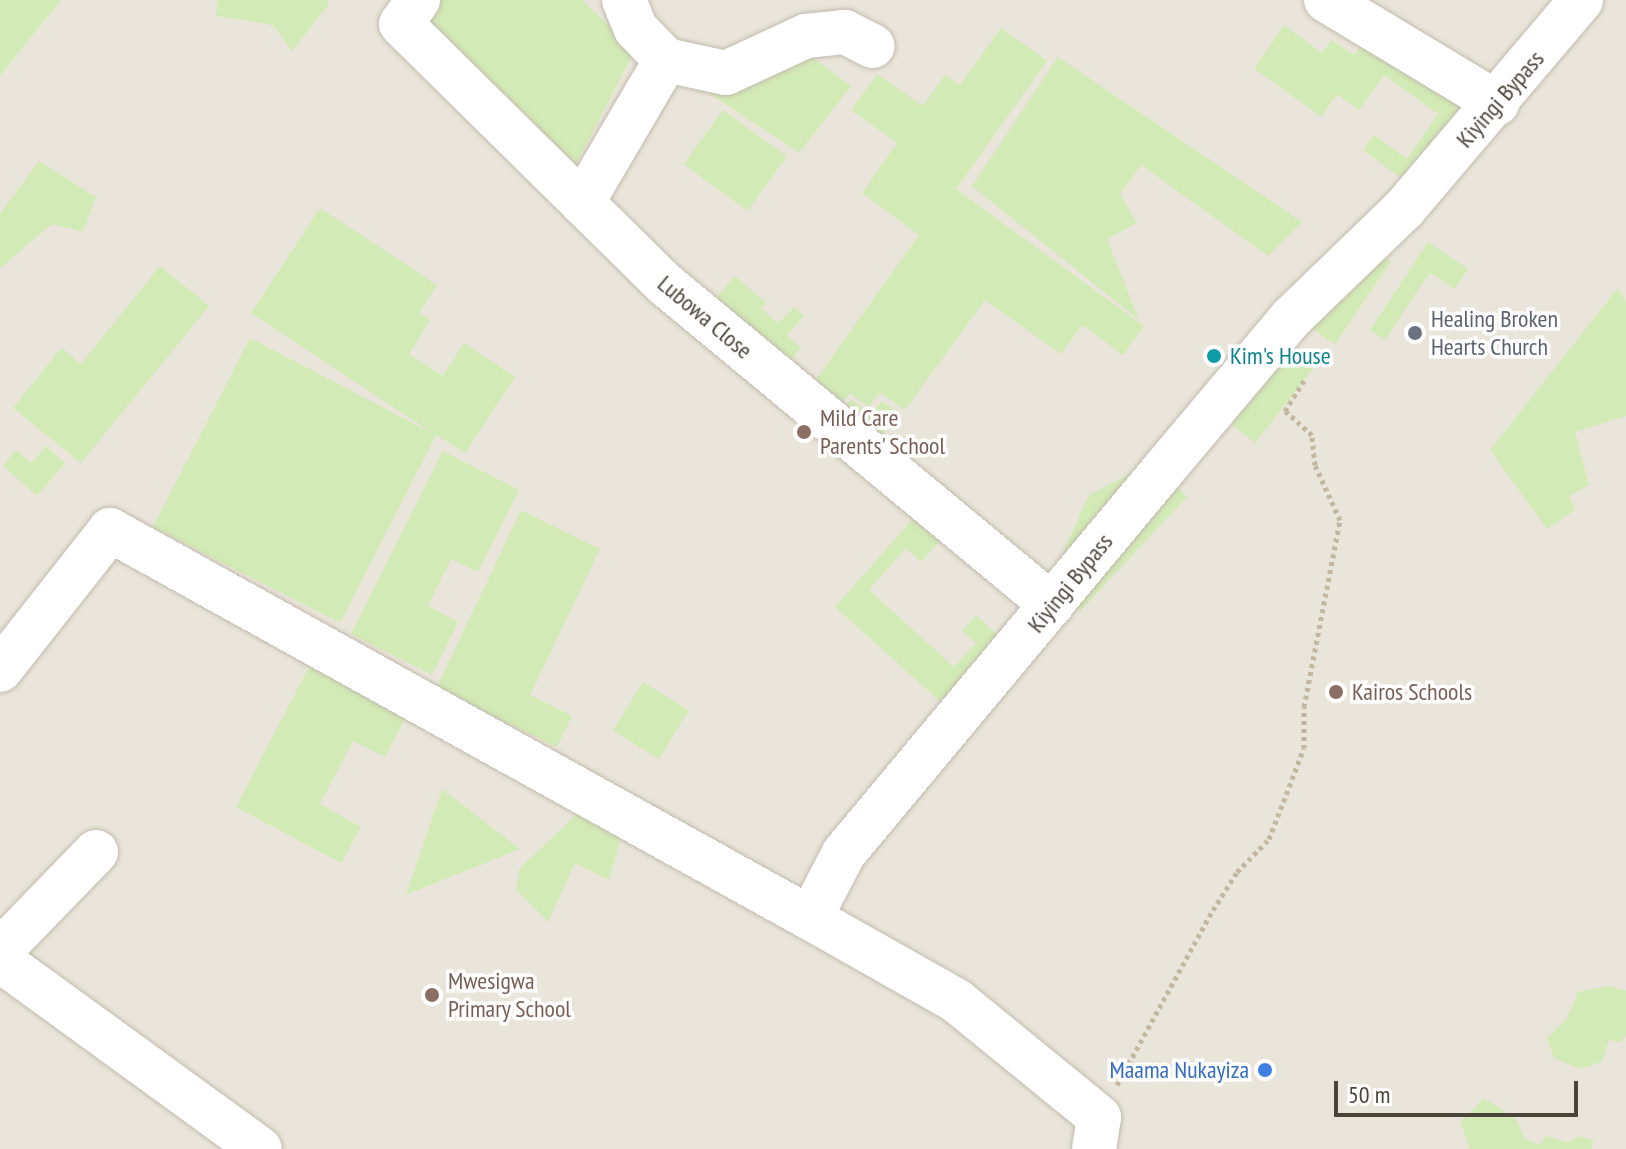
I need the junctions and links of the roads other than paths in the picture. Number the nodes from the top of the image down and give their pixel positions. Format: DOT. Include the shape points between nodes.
graph roads {
  1 [pos="418,0"];
  2 [pos="624,0"];
  3 [pos="1326,0"];
  4 [pos="1581,0"];
  5 [pos="873,46"];
  6 [pos="666,60"];
  7 [pos="1497,103"];
  8 [pos="582,203"];
  9 [pos="1052,605"];
  10 [pos="0,670"];
  11 [pos="96,852"];
  12 [pos="810,918"];
  13 [pos="0,951"];
  14 [pos="0,960"];
  15 [pos="1096,1133"];
  16 [pos="260,1149"];
  1 -- 8 [label="street, Lubowa Close" via="401,24"];
  2 -- 6 [label="street" via="636,29"];
  3 -- 7 [label="street"];
  4 -- 7 [label="street, Kiyingi Bypass"];
  5 -- 6 [label="street" via="845,32 806,36 726,73"];
  6 -- 8 [label="street"];
  7 -- 9 [label="street, Kiyingi Bypass" via="1404,209 1291,318"];
  8 -- 9 [label="street, Lubowa Close" via="666,285"];
  9 -- 12 [label="street, Kiyingi Bypass" via="844,853"];
  10 -- 12 [label="street" via="110,530"];
  11 -- 13 [label="street"];
  12 -- 15 [label="street" via="957,1001"];
  14 -- 16 [label="street"];
}
